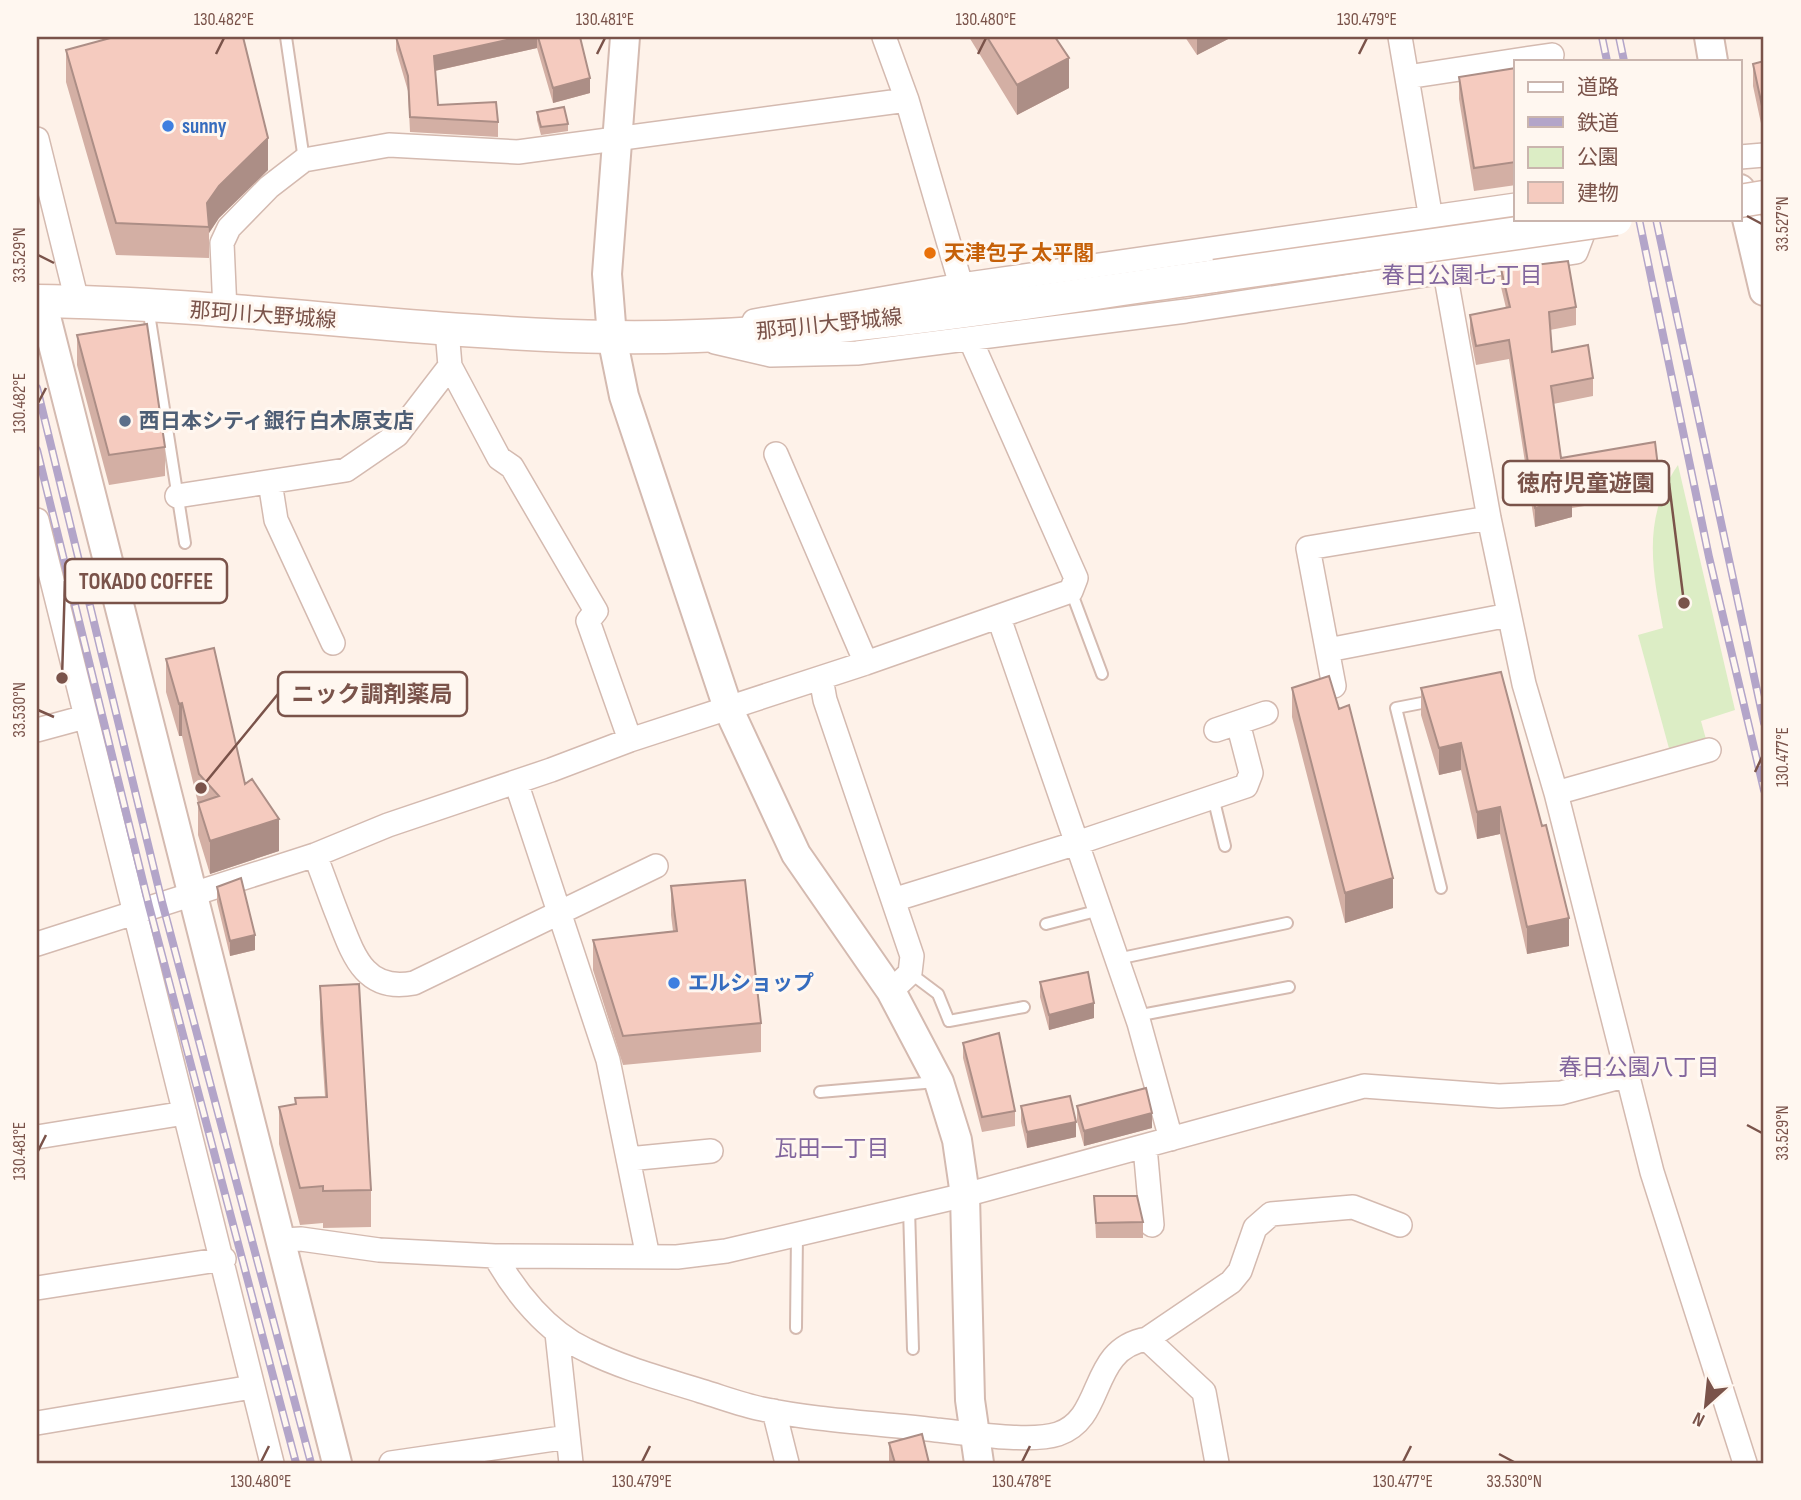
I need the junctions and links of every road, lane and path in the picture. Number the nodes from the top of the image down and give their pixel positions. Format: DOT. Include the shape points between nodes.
graph roads {
  1 [pos="286,37"];
  2 [pos="625,37"];
  3 [pos="884,37"];
  4 [pos="1400,37"];
  5 [pos="1709,37"];
  6 [pos="1552,55"];
  7 [pos="1519,60"];
  8 [pos="1713,60"];
  9 [pos="1514,61"];
  10 [pos="1408,77"];
  11 [pos="907,100"];
  12 [pos="615,137"];
  13 [pos="37,139"];
  14 [pos="1764,155"];
  15 [pos="1742,157"];
  16 [pos="304,160"];
  17 [pos="1742,194"];
  18 [pos="1764,197"];
  19 [pos="1514,205"];
  20 [pos="1751,217"];
  21 [pos="1431,219"];
  22 [pos="1579,220"];
  23 [pos="1609,220"];
  24 [pos="1445,272"];
  25 [pos="961,285"];
  26 [pos="1764,291"];
  27 [pos="39,301"];
  28 [pos="77,301"];
  29 [pos="148,307"];
  30 [pos="225,311"];
  31 [pos="447,330"];
  32 [pos="687,336"];
  33 [pos="612,337"];
  34 [pos="971,341"];
  35 [pos="450,366"];
  36 [pos="776,454"];
  37 [pos="270,482"];
  38 [pos="177,496"];
  39 [pos="1489,519"];
  40 [pos="39,535"];
  41 [pos="185,542"];
  42 [pos="1071,592"];
  43 [pos="1509,615"];
  44 [pos="999,618"];
  45 [pos="332,643"];
  46 [pos="1328,650"];
  47 [pos="866,663"];
  48 [pos="1102,674"];
  49 [pos="821,678"];
  50 [pos="1334,686"];
  51 [pos="1447,698"];
  52 [pos="728,708"];
  53 [pos="1266,713"];
  54 [pos="85,717"];
  55 [pos="37,730"];
  56 [pos="630,740"];
  57 [pos="1709,750"];
  58 [pos="516,782"];
  59 [pos="1556,793"];
  60 [pos="1213,797"];
  61 [pos="1077,843"];
  62 [pos="1224,846"];
  63 [pos="315,855"];
  64 [pos="656,866"];
  65 [pos="1441,888"];
  66 [pos="192,894"];
  67 [pos="892,900"];
  68 [pos="1100,910"];
  69 [pos="559,911"];
  70 [pos="135,913"];
  71 [pos="1287,923"];
  72 [pos="1046,924"];
  73 [pos="37,944"];
  74 [pos="1117,959"];
  75 [pos="900,982"];
  76 [pos="1289,987"];
  77 [pos="1024,1007"];
  78 [pos="1136,1016"];
  79 [pos="1628,1075"];
  80 [pos="939,1082"];
  81 [pos="820,1092"];
  82 [pos="185,1112"];
  83 [pos="37,1137"];
  84 [pos="1171,1139"];
  85 [pos="1145,1147"];
  86 [pos="711,1151"];
  87 [pos="628,1159"];
  88 [pos="965,1195"];
  89 [pos="909,1208"];
  90 [pos="1152,1225"];
  91 [pos="1399,1225"];
  92 [pos="797,1234"];
  93 [pos="283,1240"];
  94 [pos="495,1256"];
  95 [pos="648,1257"];
  96 [pos="224,1259"];
  97 [pos="37,1288"];
  98 [pos="796,1328"];
  99 [pos="556,1333"];
  100 [pos="1147,1339"];
  101 [pos="913,1349"];
  102 [pos="252,1387"];
  103 [pos="774,1410"];
  104 [pos="37,1423"];
  105 [pos="973,1434"];
  106 [pos="568,1437"];
  107 [pos="272,1463"];
  108 [pos="337,1463"];
  109 [pos="391,1463"];
  110 [pos="571,1463"];
  111 [pos="787,1463"];
  112 [pos="979,1463"];
  113 [pos="1217,1463"];
  114 [pos="1745,1463"];
  1 -- 16 [label="lane"];
  2 -- 12 [label="street"];
  3 -- 11 [label="street"];
  4 -- 10 [label="street"];
  5 -- 8 [label="street"];
  6 -- 7 [label="street"];
  9 -- 10 [label="street"];
  10 -- 21 [label="street"];
  11 -- 12 [label="street"];
  11 -- 25 [label="street"];
  12 -- 16 [label="street" via="518,152 389,145"];
  12 -- 33 [label="street" via="607,274"];
  13 -- 28 [label="street"];
  14 -- 15 [label="street"];
  16 -- 30 [label="street" via="269,187 229,228 222,243"];
  17 -- 20 [label="street"];
  18 -- 20 [label="main road, bridge"];
  19 -- 21 [label="street"];
  20 -- 26 [label="street"];
  21 -- 24 [label="street"];
  21 -- 25 [label="street"];
  22 -- 24 [label="street" via="1576,251"];
  23 -- 32 [label="main road, 那珂川大野城線, bridge" via="817,328"];
  24 -- 34 [label="street"];
  24 -- 39 [label="street"];
  25 -- 32 [label="street" via="791,313"];
  27 -- 28 [label="main road, 那珂川大野城線"];
  27 -- 66 [label="street"];
  28 -- 29 [label="main road, 那珂川大野城線"];
  29 -- 30 [label="main road, 那珂川大野城線"];
  29 -- 38 [label="lane"];
  30 -- 31 [label="main road, 那珂川大野城線"];
  31 -- 33 [label="main road, 那珂川大野城線"];
  31 -- 35 [label="street"];
  32 -- 33 [label="main road, 那珂川大野城線"];
  32 -- 34 [label="street" via="771,355 857,354"];
  33 -- 52 [label="street" via="624,396"];
  34 -- 42 [label="street" via="1076,578"];
  35 -- 37 [label="street" via="397,435 346,470"];
  35 -- 56 [label="street" via="499,458 512,467 596,611 588,621"];
  36 -- 47 [label="street"];
  37 -- 38 [label="street"];
  37 -- 45 [label="street" via="276,520"];
  38 -- 41 [label="lane"];
  39 -- 43 [label="street"];
  39 -- 46 [label="street" via="1308,548"];
  40 -- 54 [label="street"];
  42 -- 44 [label="street"];
  42 -- 48 [label="lane"];
  43 -- 46 [label="street"];
  43 -- 59 [label="street" via="1518,685"];
  44 -- 47 [label="street"];
  44 -- 61 [label="street"];
  46 -- 50 [label="street"];
  47 -- 49 [label="street"];
  49 -- 52 [label="street"];
  49 -- 67 [label="street"];
  51 -- 65 [label="lane" via="1396,708"];
  52 -- 56 [label="street"];
  52 -- 75 [label="street" via="796,854"];
  53 -- 60 [label="street" via="1227,727 1251,773 1246,786"];
  54 -- 55 [label="street"];
  54 -- 70 [label="street"];
  56 -- 58 [label="street"];
  57 -- 59 [label="street"];
  58 -- 63 [label="street"];
  58 -- 69 [label="street"];
  59 -- 79 [label="street"];
  60 -- 61 [label="street"];
  60 -- 62 [label="lane"];
  61 -- 67 [label="street"];
  61 -- 68 [label="street"];
  63 -- 66 [label="street"];
  63 -- 69 [label="street" via="354,958 366,973 399,986 414,983"];
  64 -- 69 [label="street"];
  66 -- 70 [label="street"];
  66 -- 93 [label="street"];
  67 -- 75 [label="street" via="912,956"];
  68 -- 72 [label="lane"];
  68 -- 74 [label="street"];
  69 -- 87 [label="street" via="608,1060"];
  70 -- 73 [label="street"];
  70 -- 82 [label="street"];
  71 -- 74 [label="lane"];
  74 -- 78 [label="street"];
  75 -- 77 [label="lane" via="938,994 949,1021"];
  75 -- 80 [label="street"];
  76 -- 78 [label="lane"];
  78 -- 84 [label="street"];
  79 -- 84 [label="street" via="1549,1094 1499,1096 1364,1086"];
  79 -- 114 [label="street" via="1652,1172"];
  80 -- 81 [label="lane"];
  80 -- 88 [label="street" via="957,1140"];
  82 -- 83 [label="street"];
  82 -- 96 [label="street"];
  84 -- 85 [label="street"];
  85 -- 88 [label="street"];
  85 -- 90 [label="street"];
  86 -- 87 [label="street"];
  87 -- 95 [label="street"];
  88 -- 89 [label="street"];
  88 -- 105 [label="street"];
  89 -- 92 [label="street"];
  89 -- 101 [label="lane"];
  91 -- 100 [label="street" via="1353,1207 1271,1214 1255,1228 1240,1271 1231,1282"];
  92 -- 95 [label="street" via="726,1251"];
  92 -- 98 [label="lane"];
  93 -- 94 [label="street"];
  93 -- 108 [label="street"];
  94 -- 95 [label="street"];
  94 -- 99 [label="street" via="507,1278"];
  96 -- 97 [label="street"];
  96 -- 102 [label="street"];
  99 -- 103 [label="street" via="586,1350 661,1378"];
  99 -- 106 [label="street"];
  100 -- 105 [label="street" via="1132,1341 1116,1351 1086,1410 1060,1433 1046,1437"];
  100 -- 113 [label="street" via="1204,1392"];
  102 -- 104 [label="street"];
  102 -- 107 [label="street"];
  103 -- 105 [label="street"];
  103 -- 111 [label="street"];
  105 -- 112 [label="street"];
  106 -- 109 [label="street"];
  106 -- 110 [label="street"];
}
